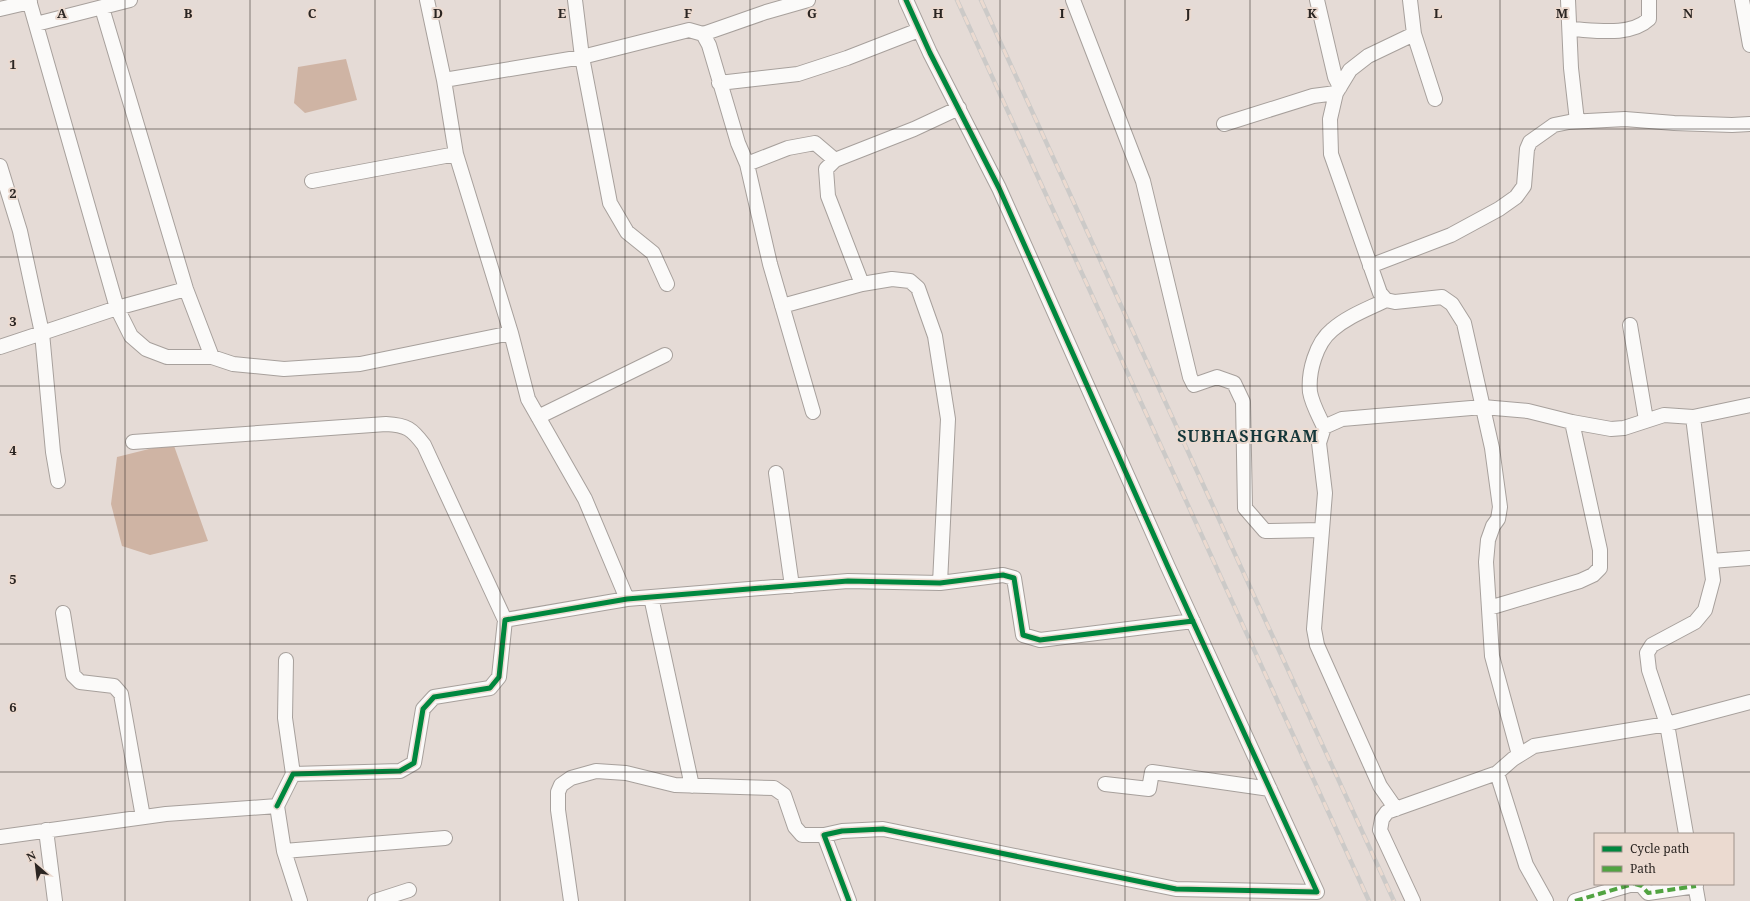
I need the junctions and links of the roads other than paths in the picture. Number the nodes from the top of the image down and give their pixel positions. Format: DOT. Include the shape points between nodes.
graph roads {
  1 [pos="130,0"];
  2 [pos="427,0"];
  3 [pos="575,0"];
  4 [pos="808,0"];
  5 [pos="906,0"];
  6 [pos="1073,0"];
  7 [pos="1317,0"];
  8 [pos="1410,0"];
  9 [pos="1568,0"];
  10 [pos="1649,0"];
  11 [pos="1742,0"];
  12 [pos="29,1"];
  13 [pos="102,8"];
  14 [pos="0,9"];
  15 [pos="36,24"];
  16 [pos="1570,29"];
  17 [pos="919,30"];
  18 [pos="703,34"];
  19 [pos="1414,34"];
  20 [pos="1750,45"];
  21 [pos="582,57"];
  22 [pos="444,80"];
  23 [pos="719,83"];
  24 [pos="1338,90"];
  25 [pos="1435,100"];
  26 [pos="959,108"];
  27 [pos="1577,121"];
  28 [pos="1224,124"];
  29 [pos="1750,124"];
  30 [pos="456,154"];
  31 [pos="835,160"];
  32 [pos="747,164"];
  33 [pos="0,166"];
  34 [pos="312,181"];
  35 [pos="1370,266"];
  36 [pos="667,284"];
  37 [pos="862,284"];
  38 [pos="186,288"];
  39 [pos="1386,300"];
  40 [pos="782,306"];
  41 [pos="117,308"];
  42 [pos="1630,325"];
  43 [pos="42,333"];
  44 [pos="511,333"];
  45 [pos="0,347"];
  46 [pos="665,355"];
  47 [pos="212,357"];
  48 [pos="1750,405"];
  49 [pos="1483,407"];
  50 [pos="813,412"];
  51 [pos="538,417"];
  52 [pos="1693,417"];
  53 [pos="1646,420"];
  54 [pos="1572,422"];
  55 [pos="1324,427"];
  56 [pos="133,442"];
  57 [pos="776,473"];
  58 [pos="58,481"];
  59 [pos="1322,530"];
  60 [pos="1750,558"];
  61 [pos="1710,561"];
  62 [pos="940,583"];
  63 [pos="792,586"];
  64 [pos="651,597"];
  65 [pos="627,599"];
  66 [pos="1489,608"];
  67 [pos="63,612"];
  68 [pos="505,620"];
  69 [pos="1193,621"];
  70 [pos="286,660"];
  71 [pos="1750,702"];
  72 [pos="1667,724"];
  73 [pos="1519,755"];
  74 [pos="1498,773"];
  75 [pos="293,774"];
  76 [pos="1105,784"];
  77 [pos="692,786"];
  78 [pos="1270,789"];
  79 [pos="277,806"];
  80 [pos="1396,809"];
  81 [pos="143,817"];
  82 [pos="46,830"];
  83 [pos="1686,833"];
  84 [pos="824,835"];
  85 [pos="0,837"];
  86 [pos="445,838"];
  87 [pos="284,851"];
  88 [pos="1631,885"];
  89 [pos="1638,885"];
  90 [pos="1696,885"];
  91 [pos="408,890"];
  92 [pos="1318,897"];
  93 [pos="56,901"];
  94 [pos="300,901"];
  95 [pos="375,901"];
  96 [pos="571,901"];
  97 [pos="850,901"];
  98 [pos="1413,901"];
  99 [pos="1546,901"];
  100 [pos="1575,901"];
  101 [pos="1698,901"];
  1 -- 13 [label="street"];
  2 -- 22 [label="street"];
  3 -- 21 [label="street"];
  4 -- 18 [label="street"];
  5 -- 17 [label="street"];
  6 -- 59 [label="street" via="1142,181 1190,377 1194,385 1217,376 1234,382 1243,402 1245,508 1265,531"];
  7 -- 24 [label="street"];
  8 -- 19 [label="street"];
  9 -- 16 [label="street"];
  10 -- 16 [label="street" via="1649,19 1642,26 1624,30"];
  11 -- 20 [label="street"];
  12 -- 14 [label="street"];
  12 -- 15 [label="street"];
  13 -- 15 [label="street"];
  13 -- 38 [label="street"];
  15 -- 41 [label="street"];
  16 -- 27 [label="street"];
  17 -- 23 [label="street" via="798,74"];
  17 -- 26 [label="street"];
  18 -- 21 [label="street" via="689,30"];
  18 -- 23 [label="street" via="709,45"];
  19 -- 24 [label="street" via="1368,56 1350,70"];
  19 -- 25 [label="street"];
  21 -- 22 [label="street"];
  21 -- 36 [label="street" via="610,203 627,232 653,253"];
  22 -- 30 [label="street"];
  23 -- 32 [label="street"];
  24 -- 28 [label="street"];
  24 -- 35 [label="street" via="1330,119 1331,154"];
  26 -- 31 [label="street"];
  26 -- 69 [label="street" via="999,188"];
  27 -- 29 [label="street" via="1625,119"];
  27 -- 35 [label="street" via="1554,125 1530,142 1527,149 1524,186 1516,197 1499,209 1451,235"];
  30 -- 34 [label="street"];
  30 -- 44 [label="street"];
  31 -- 32 [label="street" via="815,143 788,148"];
  31 -- 37 [label="street" via="826,169 828,196"];
  32 -- 40 [label="street"];
  33 -- 43 [label="street" via="20,231"];
  35 -- 39 [label="street" via="1380,293"];
  37 -- 40 [label="street"];
  37 -- 62 [label="street" via="892,279 910,281 918,288 935,336 948,419"];
  38 -- 41 [label="street"];
  38 -- 47 [label="street"];
  39 -- 49 [label="street" via="1395,302 1442,297 1452,304 1464,323"];
  39 -- 55 [label="street" via="1345,320 1331,330 1321,344 1313,363 1310,392"];
  40 -- 50 [label="street"];
  41 -- 43 [label="street"];
  41 -- 47 [label="street" via="131,336 146,349 167,357"];
  42 -- 53 [label="street"];
  43 -- 45 [label="street"];
  43 -- 58 [label="street"];
  44 -- 47 [label="street" via="360,364 284,369 233,364"];
  44 -- 51 [label="street" via="528,399"];
  46 -- 51 [label="street"];
  48 -- 52 [label="street"];
  49 -- 54 [label="street" via="1528,411"];
  49 -- 55 [label="street" via="1342,419"];
  49 -- 66 [label="street" via="1492,448 1500,507 1498,519 1488,540 1486,562"];
  51 -- 65 [label="street" via="585,499"];
  52 -- 53 [label="street" via="1664,415"];
  52 -- 61 [label="street"];
  53 -- 54 [label="street" via="1624,428 1611,429"];
  54 -- 66 [label="street" via="1600,550 1600,568 1580,582"];
  55 -- 59 [label="street" via="1319,443 1324,493"];
  56 -- 68 [label="street" via="402,424 414,432 424,446"];
  57 -- 63 [label="street"];
  59 -- 80 [label="street" via="1314,629 1317,645 1380,786"];
  60 -- 61 [label="street"];
  61 -- 72 [label="street" via="1713,580 1705,610 1695,622 1652,645 1647,653 1649,670"];
  62 -- 63 [label="street" via="848,581"];
  62 -- 69 [label="street" via="1003,575 1014,578 1023,635 1040,640"];
  63 -- 64 [label="street"];
  64 -- 65 [label="street"];
  64 -- 77 [label="street"];
  65 -- 68 [label="street"];
  66 -- 73 [label="street" via="1492,656"];
  67 -- 81 [label="street" via="73,675 80,682 114,686 121,694"];
  68 -- 75 [label="street" via="500,677 490,688 434,697 423,709 414,763 400,771"];
  69 -- 78 [label="street"];
  70 -- 75 [label="street" via="286,718"];
  71 -- 72 [label="street"];
  72 -- 73 [label="street" via="1534,746"];
  72 -- 83 [label="street"];
  73 -- 74 [label="street"];
  74 -- 80 [label="street"];
  74 -- 99 [label="street" via="1526,865"];
  75 -- 79 [label="street"];
  76 -- 78 [label="street" via="1149,789 1152,772"];
  77 -- 84 [label="street" via="774,788 784,795 795,827 802,835"];
  77 -- 96 [label="street" via="674,785 626,773 596,771 571,778 561,785 558,792 558,810"];
  78 -- 92 [label="street"];
  79 -- 81 [label="street"];
  79 -- 87 [label="street"];
  80 -- 98 [label="street" via="1387,812 1380,830"];
  81 -- 82 [label="street"];
  82 -- 85 [label="street"];
  82 -- 93 [label="street"];
  84 -- 92 [label="street" via="842,831 882,829 1176,889"];
  84 -- 97 [label="street"];
  86 -- 87 [label="street"];
  87 -- 94 [label="street"];
  88 -- 100 [label="street"];
  89 -- 90 [label="street" via="1648,893"];
  90 -- 101 [label="street"];
  91 -- 95 [label="street"];
}
